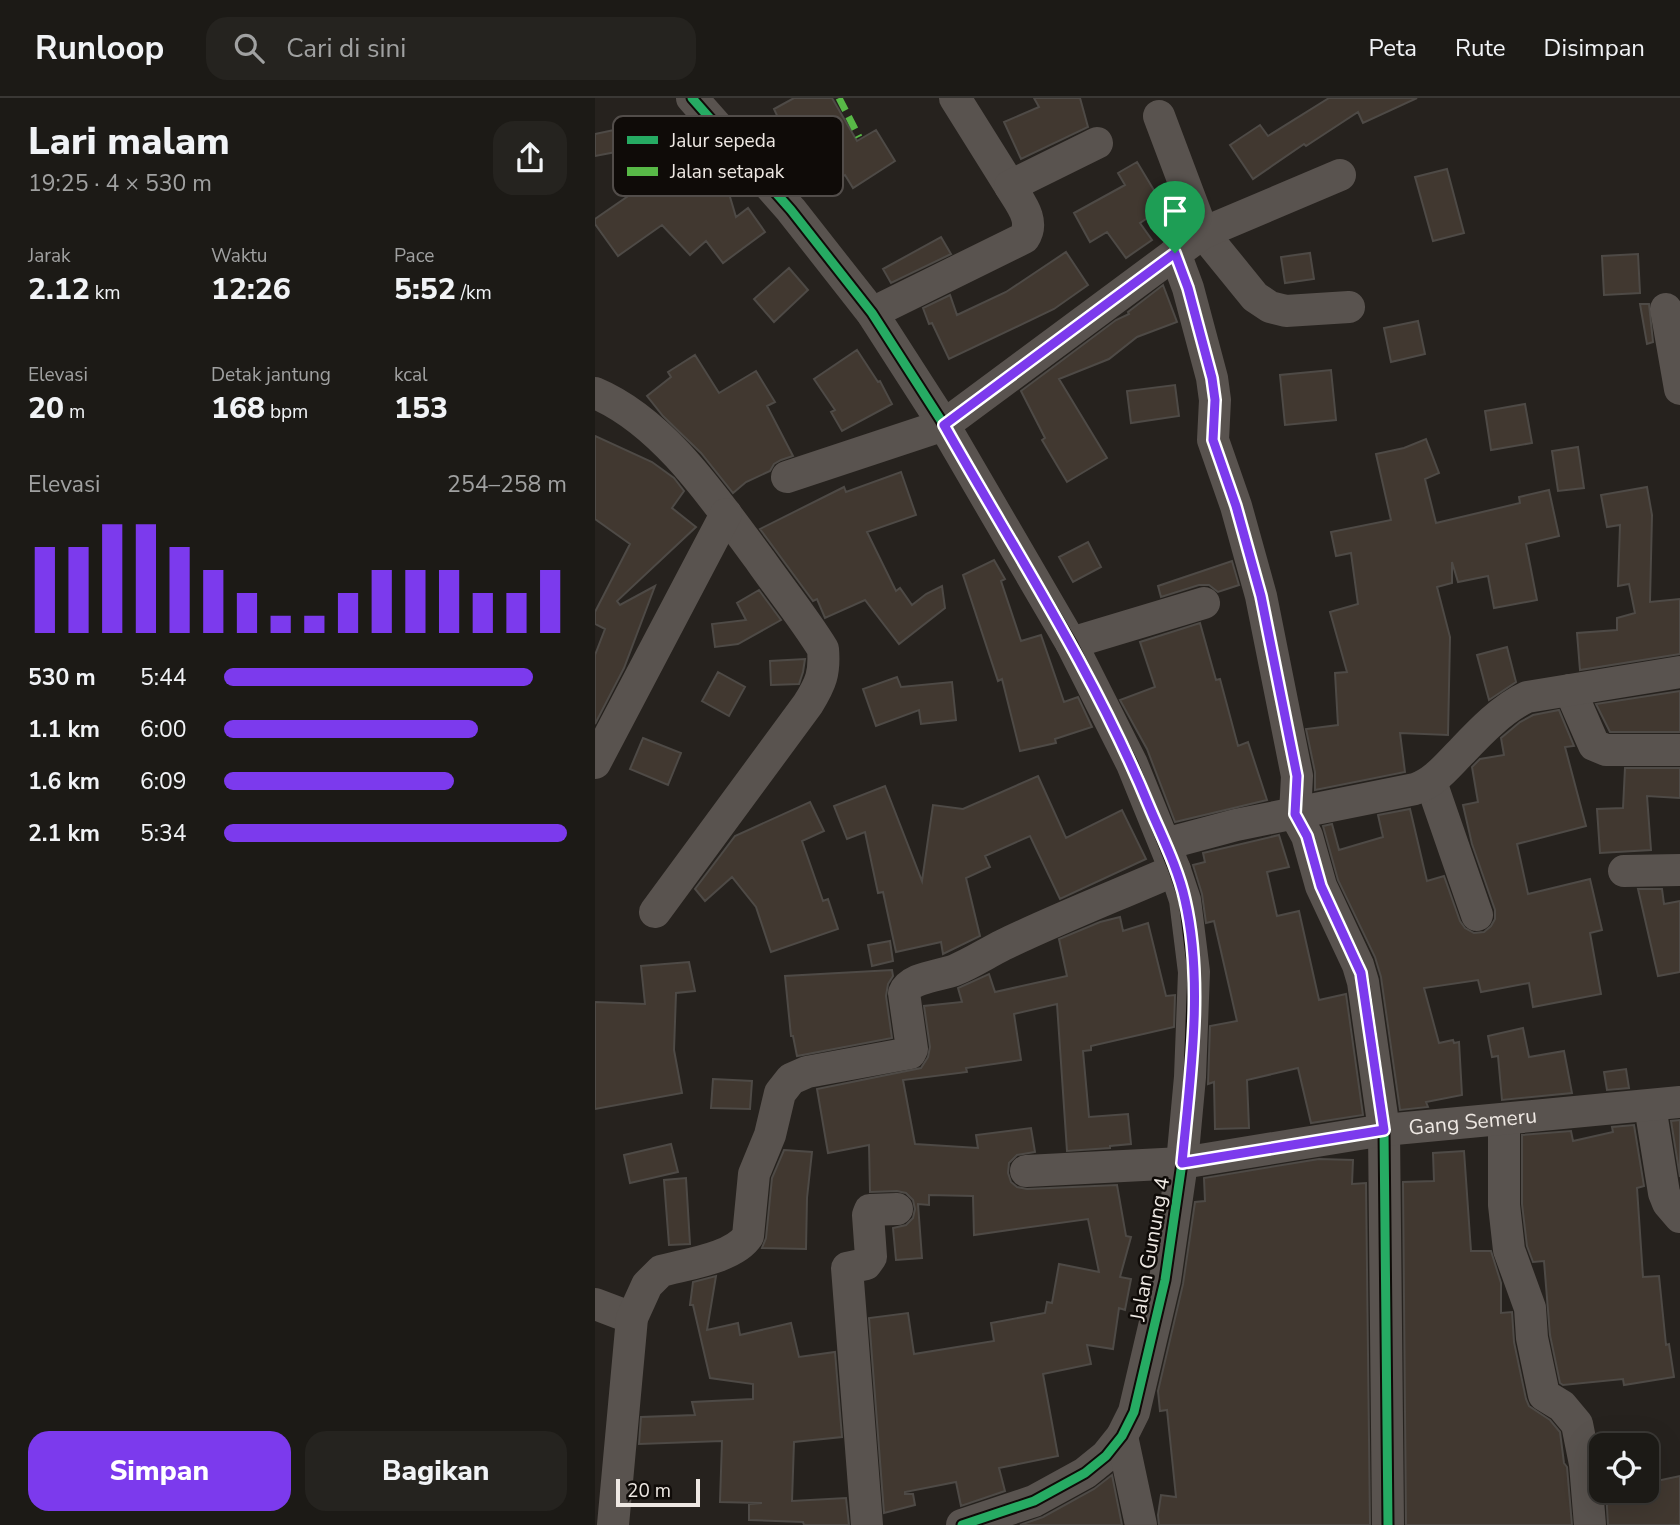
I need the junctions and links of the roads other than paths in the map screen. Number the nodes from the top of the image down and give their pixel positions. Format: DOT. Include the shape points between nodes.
graph roads {
  1 [pos="691,98"];
  2 [pos="955,98"];
  3 [pos="707,116"];
  4 [pos="1159,116"];
  5 [pos="1097,144"];
  6 [pos="1340,175"];
  7 [pos="1010,186"];
  8 [pos="778,196"];
  9 [pos="1203,233"];
  10 [pos="1175,253"];
  11 [pos="1349,307"];
  12 [pos="1666,309"];
  13 [pos="872,313"];
  14 [pos="1680,379"];
  15 [pos="1680,388"];
  16 [pos="595,393"];
  17 [pos="944,425"];
  18 [pos="787,477"];
  19 [pos="726,514"];
  20 [pos="1204,603"];
  21 [pos="1072,643"];
  22 [pos="1680,672"];
  23 [pos="1570,690"];
  24 [pos="1680,750"];
  25 [pos="595,762"];
  26 [pos="1431,782"];
  27 [pos="1295,814"];
  28 [pos="1170,857"];
  29 [pos="1680,870"];
  30 [pos="1624,871"];
  31 [pos="655,912"];
  32 [pos="1477,915"];
  33 [pos="1665,1104"];
  34 [pos="1504,1120"];
  35 [pos="1384,1130"];
  36 [pos="1182,1163"];
  37 [pos="1026,1171"];
  38 [pos="897,1209"];
  39 [pos="1680,1217"];
  40 [pos="595,1304"];
  41 [pos="632,1318"];
  42 [pos="1122,1436"];
  43 [pos="613,1525"];
  44 [pos="867,1525"];
  45 [pos="962,1525"];
  46 [pos="1141,1525"];
  47 [pos="1388,1525"];
  48 [pos="1590,1525"];
  1 -- 3 [label="street, Jalan Gunung 4"];
  2 -- 7 [label="street"];
  4 -- 9 [label="street"];
  5 -- 7 [label="street"];
  6 -- 9 [label="street"];
  7 -- 13 [label="street" via="1028,218 1024,238"];
  8 -- 13 [label="street, Jalan Gunung 4"];
  9 -- 10 [label="street"];
  9 -- 11 [label="street" via="1255,297 1270,307 1286,311"];
  10 -- 17 [label="street"];
  10 -- 27 [label="street" via="1212,378 1213,440 1261,596 1297,776"];
  12 -- 14 [label="street"];
  13 -- 17 [label="street, Jalan Gunung 4"];
  14 -- 15 [label="street"];
  16 -- 19 [label="street" via="618,403 675,452"];
  17 -- 18 [label="street"];
  17 -- 21 [label="street, Jalan Gunung 4"];
  19 -- 25 [label="street"];
  19 -- 31 [label="street" via="811,630 823,649 825,670 809,704"];
  20 -- 21 [label="street"];
  21 -- 28 [label="street, Jalan Gunung 4" via="1132,764"];
  22 -- 23 [label="street"];
  23 -- 24 [label="street" via="1594,745 1606,750"];
  23 -- 26 [label="street" via="1519,700"];
  26 -- 27 [label="street"];
  26 -- 32 [label="street"];
  27 -- 28 [label="street" via="1236,825"];
  27 -- 35 [label="street" via="1307,836 1321,886 1361,973"];
  28 -- 36 [label="street, Jalan Gunung 4" via="1185,900 1194,972"];
  28 -- 41 [label="street" via="974,962 911,983 904,993 910,1053 791,1079 781,1093 754,1174 744,1243 733,1251 655,1275"];
  29 -- 30 [label="street"];
  33 -- 34 [label="street, Gang Semeru"];
  33 -- 39 [label="street" via="1664,1193"];
  34 -- 35 [label="street, Gang Semeru"];
  34 -- 48 [label="street" via="1509,1250 1530,1308 1544,1395 1562,1406 1577,1424"];
  35 -- 36 [label="street, Gang Semeru"];
  35 -- 47 [label="street"];
  36 -- 37 [label="street, Gang Semeru"];
  36 -- 42 [label="street, Jalan Gunung 4" via="1165,1280 1141,1389"];
  38 -- 44 [label="street" via="870,1210 871,1256 866,1264 847,1268"];
  40 -- 41 [label="street"];
  41 -- 43 [label="street"];
  42 -- 45 [label="street, Jalan Gunung 4" via="1095,1464 1063,1486 1034,1501"];
  42 -- 46 [label="street"];
}
